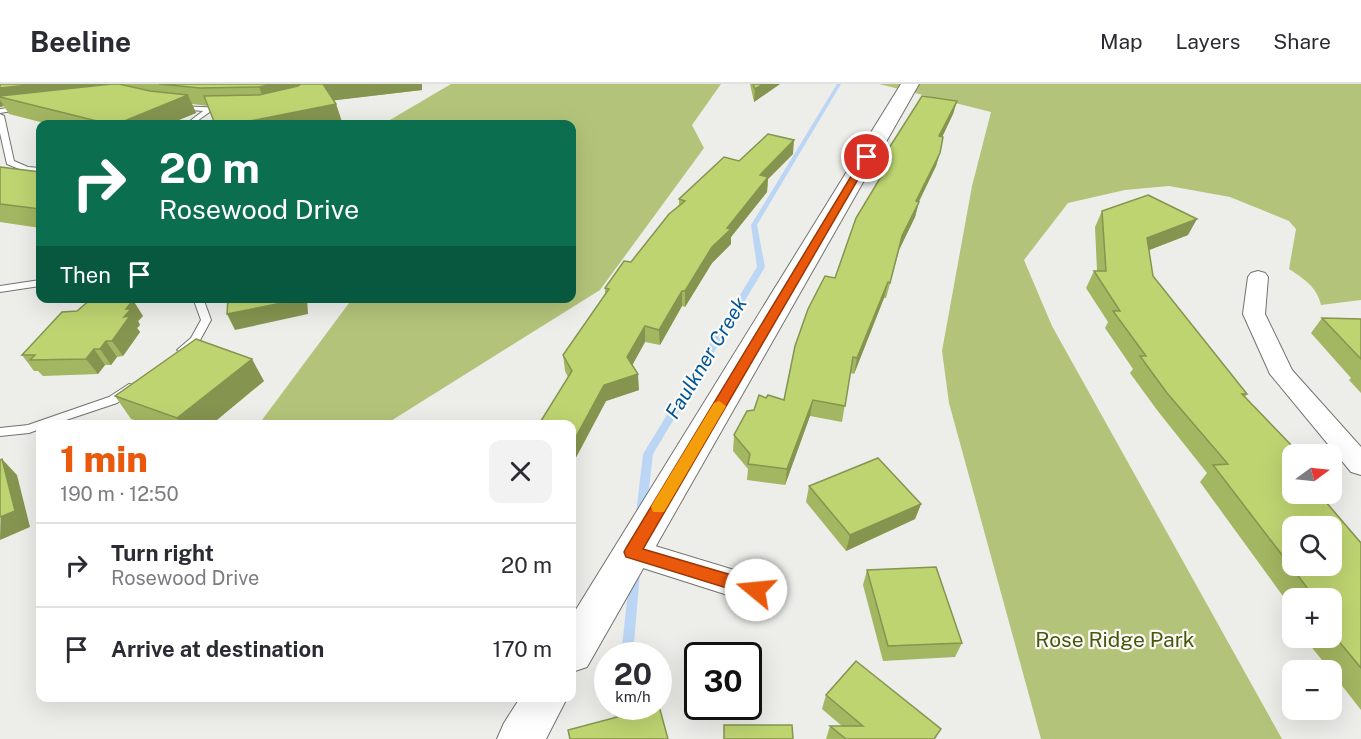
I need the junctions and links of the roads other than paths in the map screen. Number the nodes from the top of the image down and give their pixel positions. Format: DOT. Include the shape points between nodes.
graph roads {
  1 [pos="910,84"];
  2 [pos="169,106"];
  3 [pos="34,107"];
  4 [pos="208,110"];
  5 [pos="233,110"];
  6 [pos="0,111"];
  7 [pos="0,116"];
  8 [pos="194,120"];
  9 [pos="36,170"];
  10 [pos="1258,277"];
  11 [pos="36,284"];
  12 [pos="0,289"];
  13 [pos="200,303"];
  14 [pos="170,360"];
  15 [pos="141,380"];
  16 [pos="55,420"];
  17 [pos="36,427"];
  18 [pos="0,432"];
  19 [pos="1361,465"];
  20 [pos="632,552"];
  21 [pos="756,590"];
  22 [pos="576,646"];
  23 [pos="543,702"];
  24 [pos="520,739"];
  1 -- 20 [label="street"];
  2 -- 4 [label="lane"];
  3 -- 6 [label="lane"];
  4 -- 5 [label="lane"];
  4 -- 8 [label="lane"];
  7 -- 9 [label="lane" via="10,162"];
  10 -- 19 [label="street" via="1254,314 1282,374"];
  11 -- 12 [label="lane"];
  13 -- 14 [label="lane" via="206,320 195,340"];
  15 -- 16 [label="lane" via="112,400"];
  17 -- 18 [label="lane"];
  20 -- 21 [label="street"];
  20 -- 22 [label="street"];
  23 -- 24 [label="street"];
}
